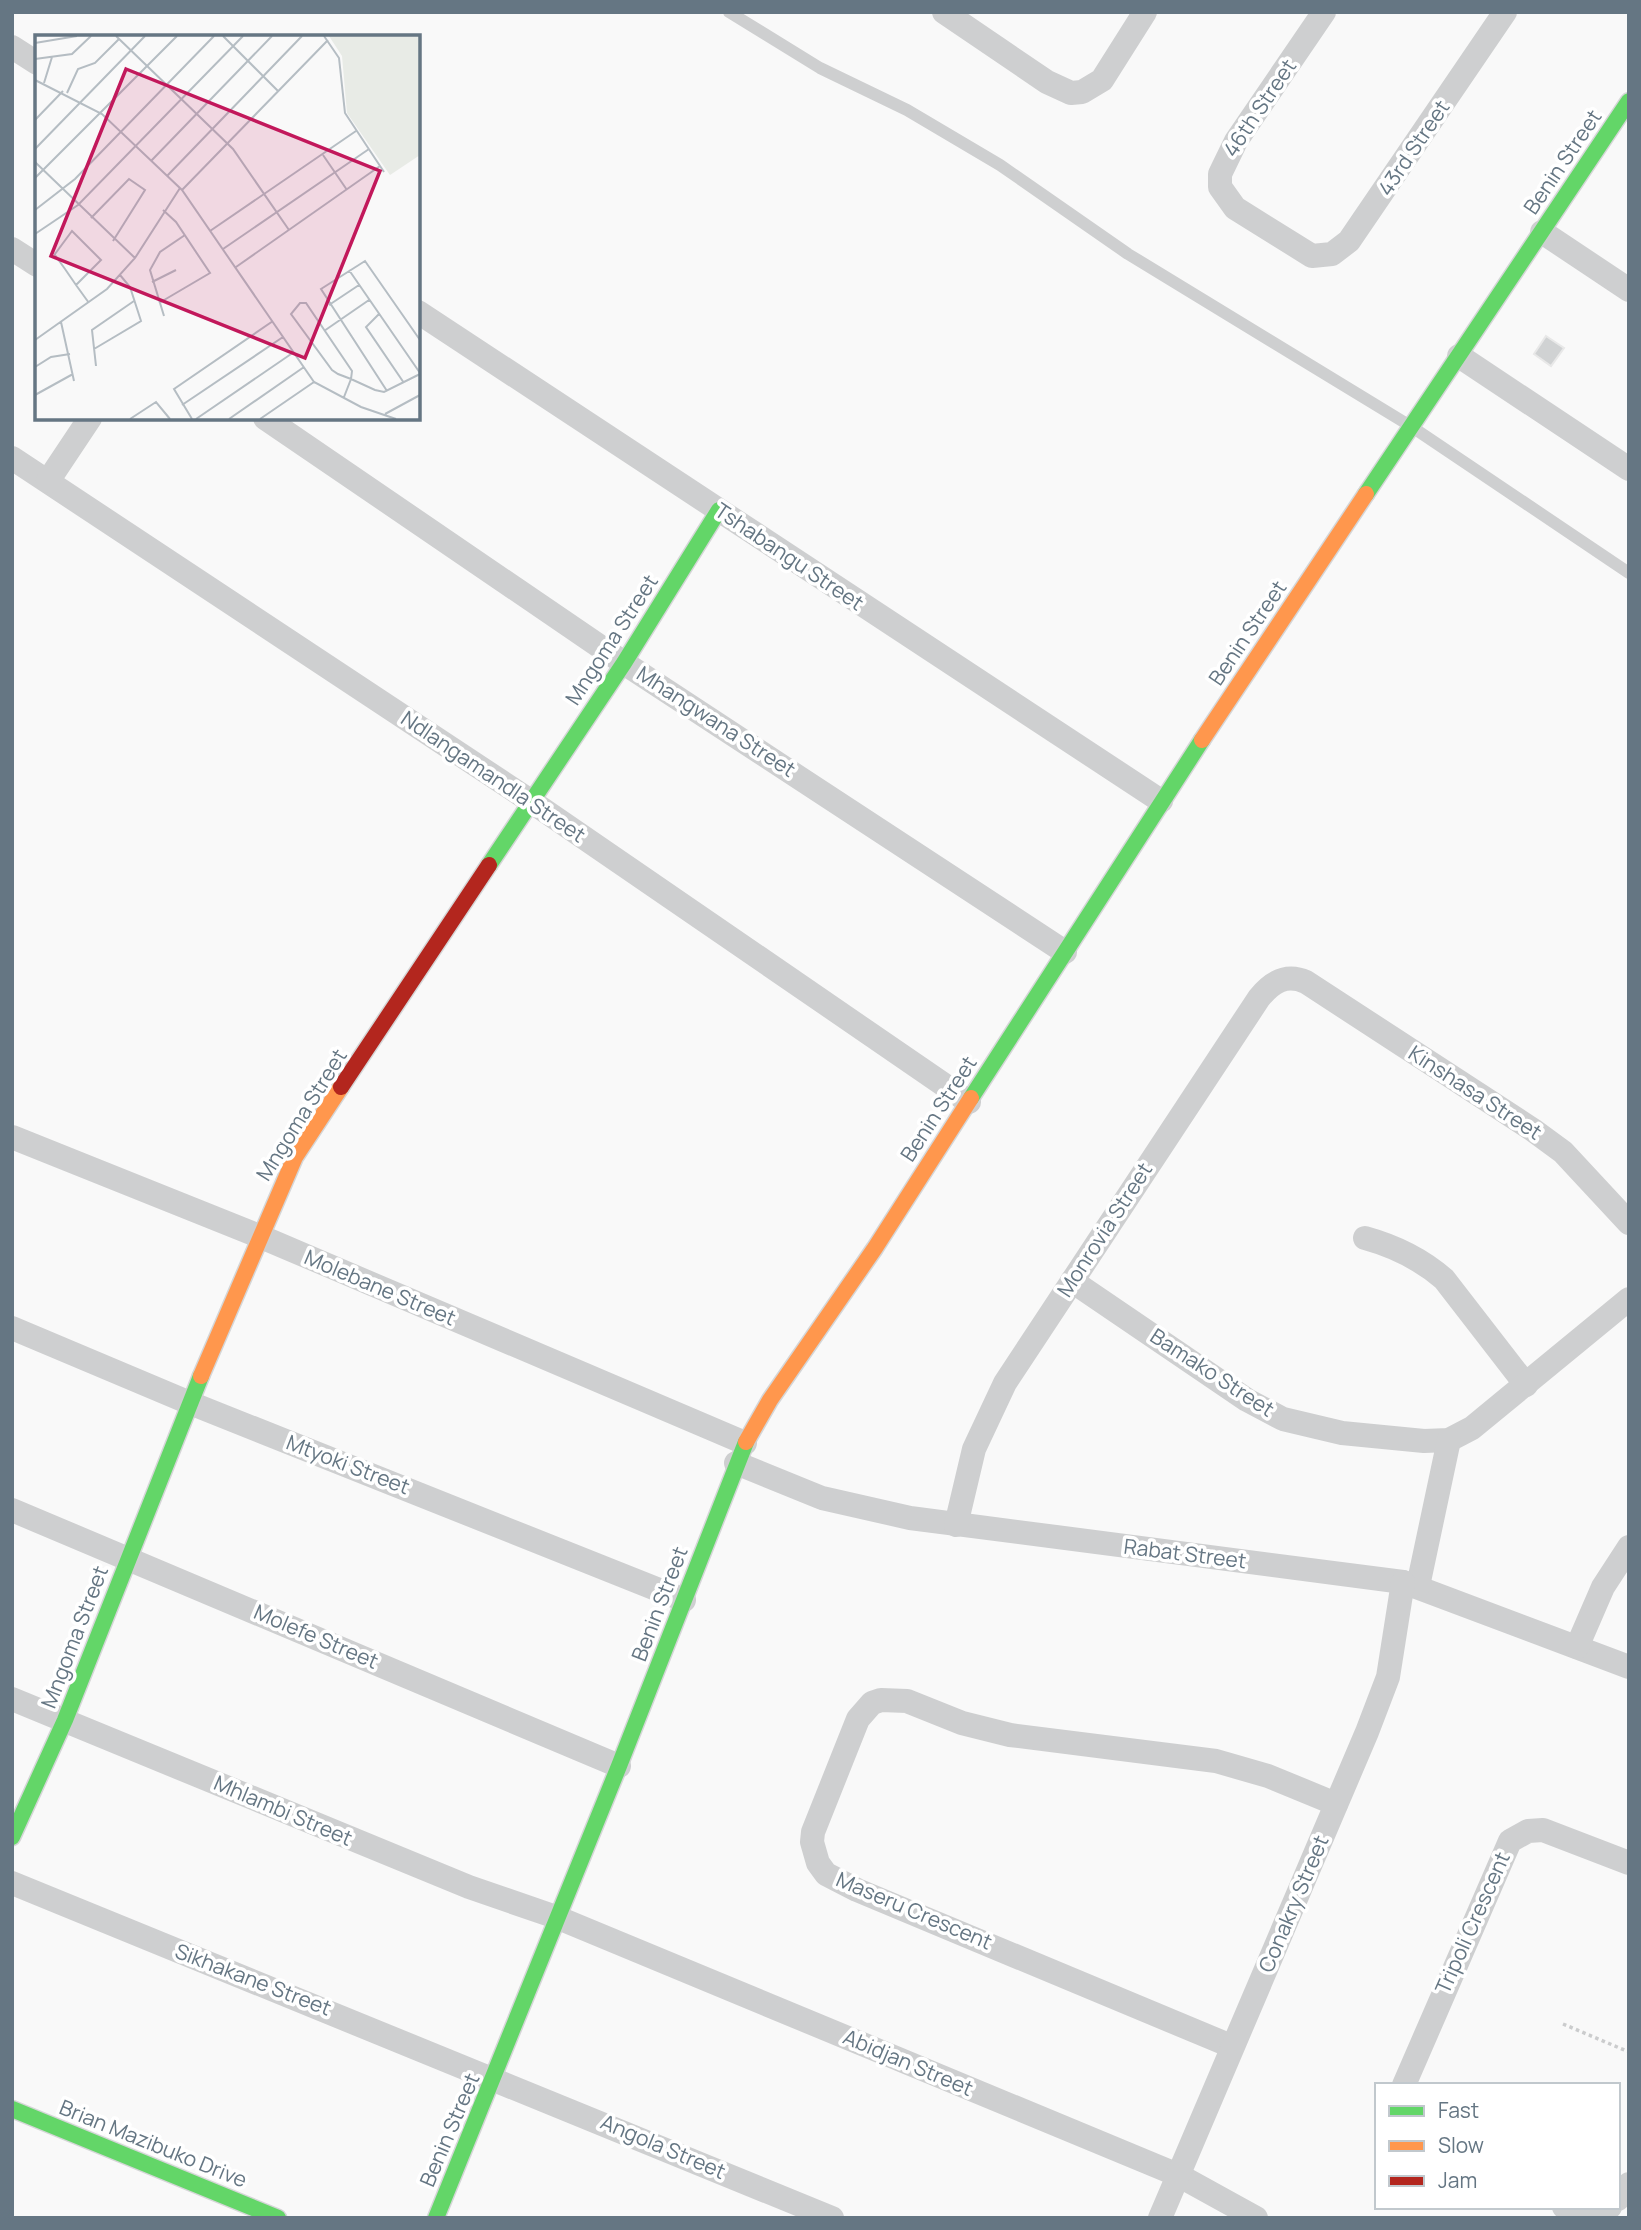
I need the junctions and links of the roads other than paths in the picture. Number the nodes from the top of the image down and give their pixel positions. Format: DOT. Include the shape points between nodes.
graph roads {
  1 [pos="729,12"];
  2 [pos="944,12"];
  3 [pos="1146,12"];
  4 [pos="1324,12"];
  5 [pos="1505,12"];
  6 [pos="12,47"];
  7 [pos="35,62"];
  8 [pos="1628,105"];
  9 [pos="1542,232"];
  10 [pos="12,249"];
  11 [pos="1304,254"];
  12 [pos="35,264"];
  13 [pos="1629,290"];
  14 [pos="420,313"];
  15 [pos="1459,356"];
  16 [pos="89,420"];
  17 [pos="268,420"];
  18 [pos="1412,427"];
  19 [pos="12,458"];
  20 [pos="1629,469"];
  21 [pos="47,481"];
  22 [pos="719,510"];
  23 [pos="1629,573"];
  24 [pos="625,663"];
  25 [pos="1161,801"];
  26 [pos="532,802"];
  27 [pos="1065,952"];
  28 [pos="1306,982"];
  29 [pos="969,1102"];
  30 [pos="12,1137"];
  31 [pos="1629,1223"];
  32 [pos="258,1236"];
  33 [pos="1365,1238"];
  34 [pos="1072,1281"];
  35 [pos="1629,1299"];
  36 [pos="12,1328"];
  37 [pos="1526,1385"];
  38 [pos="190,1403"];
  39 [pos="1449,1440"];
  40 [pos="741,1453"];
  41 [pos="12,1510"];
  42 [pos="956,1525"];
  43 [pos="1629,1547"];
  44 [pos="129,1556"];
  45 [pos="1410,1584"];
  46 [pos="684,1600"];
  47 [pos="1577,1647"];
  48 [pos="1629,1667"];
  49 [pos="12,1699"];
  50 [pos="65,1720"];
  51 [pos="620,1766"];
  52 [pos="1336,1804"];
  53 [pos="12,1837"];
  54 [pos="1629,1863"];
  55 [pos="12,1883"];
  56 [pos="556,1917"];
  57 [pos="1231,2046"];
  58 [pos="494,2077"];
  59 [pos="1405,2083"];
  60 [pos="12,2109"];
  61 [pos="1178,2175"];
  62 [pos="1576,2209"];
  63 [pos="1604,2209"];
  64 [pos="278,2218"];
  65 [pos="436,2218"];
  66 [pos="832,2218"];
  67 [pos="1160,2218"];
  68 [pos="1255,2218"];
  1 -- 18 [label="lane" via="820,68 907,110 1000,165 1128,254"];
  2 -- 3 [label="street" via="1047,82 1071,93 1102,80"];
  4 -- 11 [label="street, 46th Street" via="1236,141 1220,174 1220,187 1235,208"];
  5 -- 11 [label="street, 43rd Street" via="1349,242 1323,256"];
  6 -- 7 [label="street"];
  8 -- 9 [label="street, Benin Street"];
  9 -- 13 [label="street"];
  9 -- 15 [label="street, Benin Street"];
  10 -- 12 [label="street"];
  14 -- 22 [label="street, Tshabangu Street"];
  15 -- 18 [label="street, Benin Street"];
  15 -- 20 [label="street"];
  16 -- 21 [label="street"];
  17 -- 24 [label="street, Mhangwana Street"];
  18 -- 23 [label="lane"];
  18 -- 25 [label="street, Benin Street"];
  19 -- 21 [label="street, Ndlangamandla Street"];
  21 -- 26 [label="street, Ndlangamandla Street"];
  22 -- 24 [label="street, Mngoma Street"];
  22 -- 25 [label="street, Tshabangu Street"];
  24 -- 26 [label="street, Mngoma Street"];
  24 -- 27 [label="street, Mhangwana Street"];
  25 -- 27 [label="street, Benin Street"];
  26 -- 29 [label="street, Ndlangamandla Street"];
  26 -- 32 [label="street, Mngoma Street" via="312,1131"];
  27 -- 29 [label="street, Benin Street"];
  28 -- 31 [label="street, Kinshasa Street" via="1563,1153"];
  28 -- 34 [label="street, Monrovia Street" via="1283,979 1259,998"];
  29 -- 40 [label="street, Benin Street" via="771,1400"];
  30 -- 32 [label="street, Molebane Street"];
  32 -- 38 [label="street, Mngoma Street"];
  32 -- 40 [label="street, Molebane Street"];
  33 -- 37 [label="street" via="1389,1245 1444,1279"];
  34 -- 39 [label="street, Bamako Street" via="1247,1400 1283,1419 1363,1436"];
  34 -- 42 [label="street, Monrovia Street" via="1005,1383 980,1432"];
  35 -- 37 [label="street"];
  36 -- 38 [label="street, Mtyoki Street"];
  37 -- 39 [label="street" via="1472,1428"];
  38 -- 44 [label="street, Mngoma Street"];
  38 -- 46 [label="street, Mtyoki Street"];
  39 -- 45 [label="street"];
  40 -- 42 [label="street, Rabat Street" via="822,1497 869,1511"];
  40 -- 46 [label="street, Benin Street"];
  41 -- 44 [label="street, Molefe Street"];
  42 -- 45 [label="street, Rabat Street"];
  43 -- 47 [label="street" via="1603,1587"];
  44 -- 50 [label="street, Mngoma Street"];
  44 -- 51 [label="street, Molefe Street"];
  45 -- 47 [label="street, Rabat Street"];
  45 -- 52 [label="street, Conakry Street" via="1388,1677"];
  46 -- 51 [label="street, Benin Street"];
  47 -- 48 [label="street, Rabat Street"];
  49 -- 50 [label="street, Mhlambi Street"];
  50 -- 53 [label="street, Mngoma Street"];
  50 -- 56 [label="street, Mhlambi Street" via="469,1887"];
  51 -- 56 [label="street, Benin Street"];
  52 -- 57 [label="street, Conakry Street"];
  52 -- 57 [label="street, Maseru Crescent" via="1216,1761 1010,1735 894,1698 872,1703 858,1719 813,1832 814,1853 826,1874"];
  54 -- 59 [label="street, Tripoli Crescent" via="1543,1830 1528,1830 1510,1840"];
  55 -- 58 [label="street, Sikhakane Street"];
  56 -- 58 [label="street, Benin Street"];
  56 -- 61 [label="street, Abidjan Street"];
  57 -- 61 [label="street, Conakry Street"];
  58 -- 65 [label="street, Benin Street"];
  58 -- 66 [label="street, Angola Street"];
  60 -- 64 [label="street, Brian Mazibuko Drive"];
  61 -- 67 [label="street, Conakry Street"];
  61 -- 68 [label="street, Abidjan Street"];
  62 -- 63 [label="street"];
}
